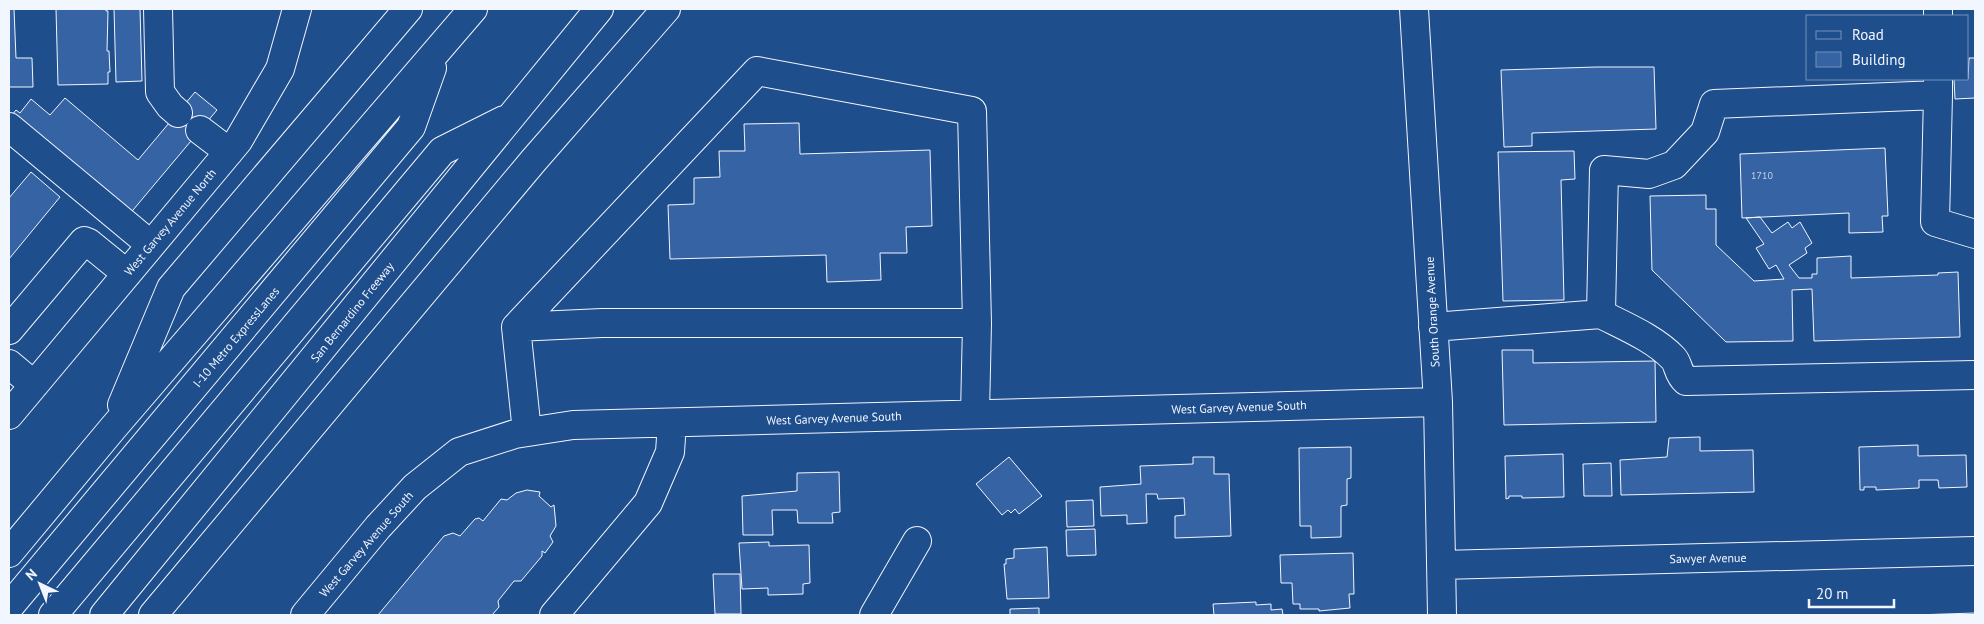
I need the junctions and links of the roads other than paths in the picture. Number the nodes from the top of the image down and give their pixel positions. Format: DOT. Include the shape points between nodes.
graph roads {
  1 [pos="158,9"];
  2 [pos="297,9"];
  3 [pos="408,9"];
  4 [pos="473,9"];
  5 [pos="599,9"];
  6 [pos="666,9"];
  7 [pos="1414,9"];
  8 [pos="437,52"];
  9 [pos="1938,87"];
  10 [pos="178,113"];
  11 [pos="512,116"];
  12 [pos="9,127"];
  13 [pos="200,130"];
  14 [pos="229,152"];
  15 [pos="1975,234"];
  16 [pos="151,245"];
  17 [pos="127,274"];
  18 [pos="1601,314"];
  19 [pos="977,323"];
  20 [pos="516,326"];
  21 [pos="1433,327"];
  22 [pos="9,330"];
  23 [pos="9,364"];
  24 [pos="1975,375"];
  25 [pos="34,385"];
  26 [pos="1438,402"];
  27 [pos="975,414"];
  28 [pos="9,415"];
  29 [pos="672,422"];
  30 [pos="113,428"];
  31 [pos="527,432"];
  32 [pos="917,541"];
  33 [pos="1975,551"];
  34 [pos="9,553"];
  35 [pos="1441,565"];
  36 [pos="9,607"];
  37 [pos="53,615"];
  38 [pos="104,615"];
  39 [pos="153,615"];
  40 [pos="305,615"];
  41 [pos="554,615"];
  42 [pos="874,615"];
  43 [pos="1442,615"];
  1 -- 10 [label="main road" via="160,92"];
  2 -- 14 [label="main road, West Garvey Avenue North" via="280,69"];
  3 -- 30 [label="main road" via="171,288"];
  4 -- 8 [label="main road"];
  5 -- 11 [label="main road, San Bernardino Freeway"];
  6 -- 39 [label="main road" via="534,160"];
  7 -- 21 [label="main road, South Orange Avenue"];
  8 -- 30 [label="main road"];
  8 -- 36 [label="main road, I-10 Metro ExpressLanes" via="411,128"];
  9 -- 15 [label="main road" via="1934,222"];
  9 -- 18 [label="main road" via="1714,104 1705,132 1674,165 1649,174 1604,170"];
  11 -- 37 [label="main road" via="442,151"];
  11 -- 38 [label="main road, San Bernardino Freeway"];
  12 -- 16 [label="main road"];
  13 -- 14 [label="main road"];
  14 -- 16 [label="main road, West Garvey Avenue North"];
  16 -- 17 [label="main road, West Garvey Avenue North"];
  17 -- 22 [label="main road" via="84,241"];
  17 -- 25 [label="main road, West Garvey Avenue North"];
  18 -- 21 [label="main road"];
  18 -- 24 [label="main road" via="1652,341 1674,359 1678,374 1686,381"];
  19 -- 20 [label="main road"];
  19 -- 20 [label="main road" via="972,111 757,71"];
  19 -- 27 [label="main road"];
  20 -- 31 [label="main road"];
  21 -- 26 [label="main road, South Orange Avenue"];
  23 -- 25 [label="main road"];
  25 -- 28 [label="main road, West Garvey Avenue North"];
  26 -- 27 [label="main road, West Garvey Avenue South"];
  26 -- 35 [label="main road, South Orange Avenue"];
  27 -- 29 [label="main road, West Garvey Avenue South"];
  29 -- 31 [label="main road, West Garvey Avenue South" via="573,425"];
  29 -- 41 [label="main road" via="670,452 648,503"];
  30 -- 34 [label="main road"];
  31 -- 40 [label="main road, West Garvey Avenue South" via="459,452 415,487"];
  32 -- 42 [label="main road"];
  33 -- 35 [label="main road, Sawyer Avenue"];
  35 -- 43 [label="main road, South Orange Avenue"];
}
